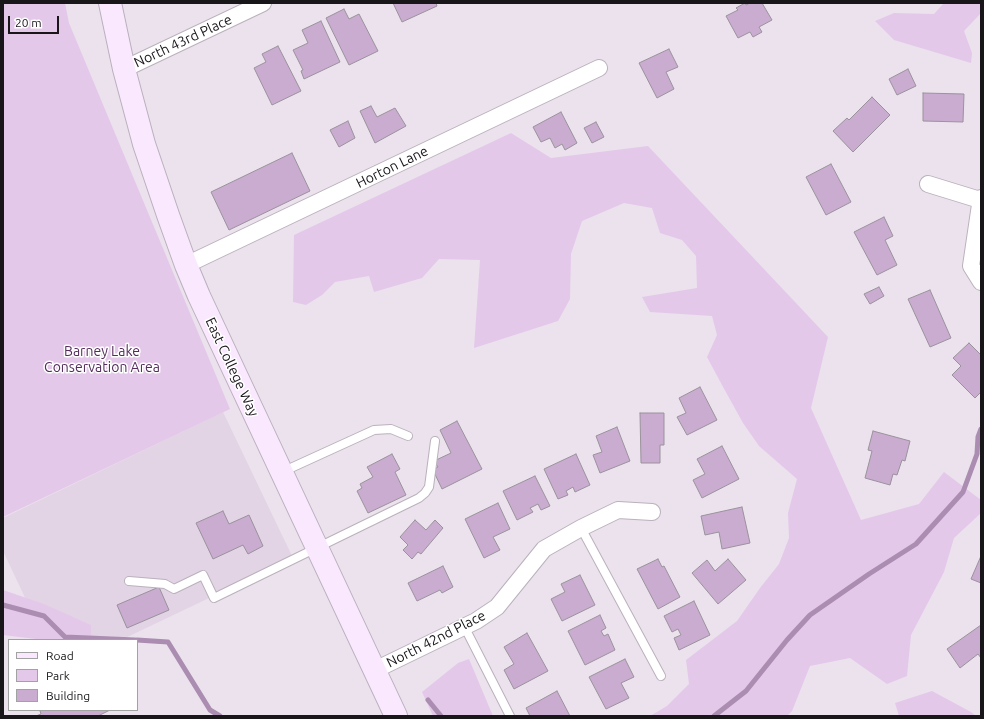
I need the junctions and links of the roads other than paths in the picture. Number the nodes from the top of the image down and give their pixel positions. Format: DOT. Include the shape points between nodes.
graph roads {
  1 [pos="110,3"];
  2 [pos="263,3"];
  3 [pos="599,68"];
  4 [pos="124,69"];
  5 [pos="928,184"];
  6 [pos="980,199"];
  7 [pos="186,265"];
  8 [pos="981,282"];
  9 [pos="408,436"];
  10 [pos="435,442"];
  11 [pos="281,472"];
  12 [pos="652,512"];
  13 [pos="580,528"];
  14 [pos="316,547"];
  15 [pos="129,581"];
  16 [pos="464,626"];
  17 [pos="375,670"];
  18 [pos="661,676"];
  19 [pos="396,716"];
  20 [pos="510,716"];
  1 -- 4 [label="main road, East College Way"];
  2 -- 4 [label="street, North 43rd Place"];
  3 -- 7 [label="street, Horton Lane"];
  4 -- 7 [label="main road, East College Way" via="144,144"];
  5 -- 6 [label="street"];
  6 -- 8 [label="street" via="971,266"];
  7 -- 11 [label="main road, East College Way"];
  9 -- 11 [label="lane" via="391,429 374,430"];
  10 -- 14 [label="lane" via="429,486 425,493"];
  11 -- 14 [label="main road, East College Way"];
  12 -- 13 [label="street, North 42nd Place" via="618,510"];
  13 -- 16 [label="street, North 42nd Place" via="544,549 497,607"];
  13 -- 18 [label="lane"];
  14 -- 15 [label="lane" via="214,598 203,575 174,589 165,584"];
  14 -- 17 [label="main road, East College Way"];
  16 -- 17 [label="street, North 42nd Place"];
  16 -- 20 [label="lane"];
  17 -- 19 [label="main road, East College Way"];
}
